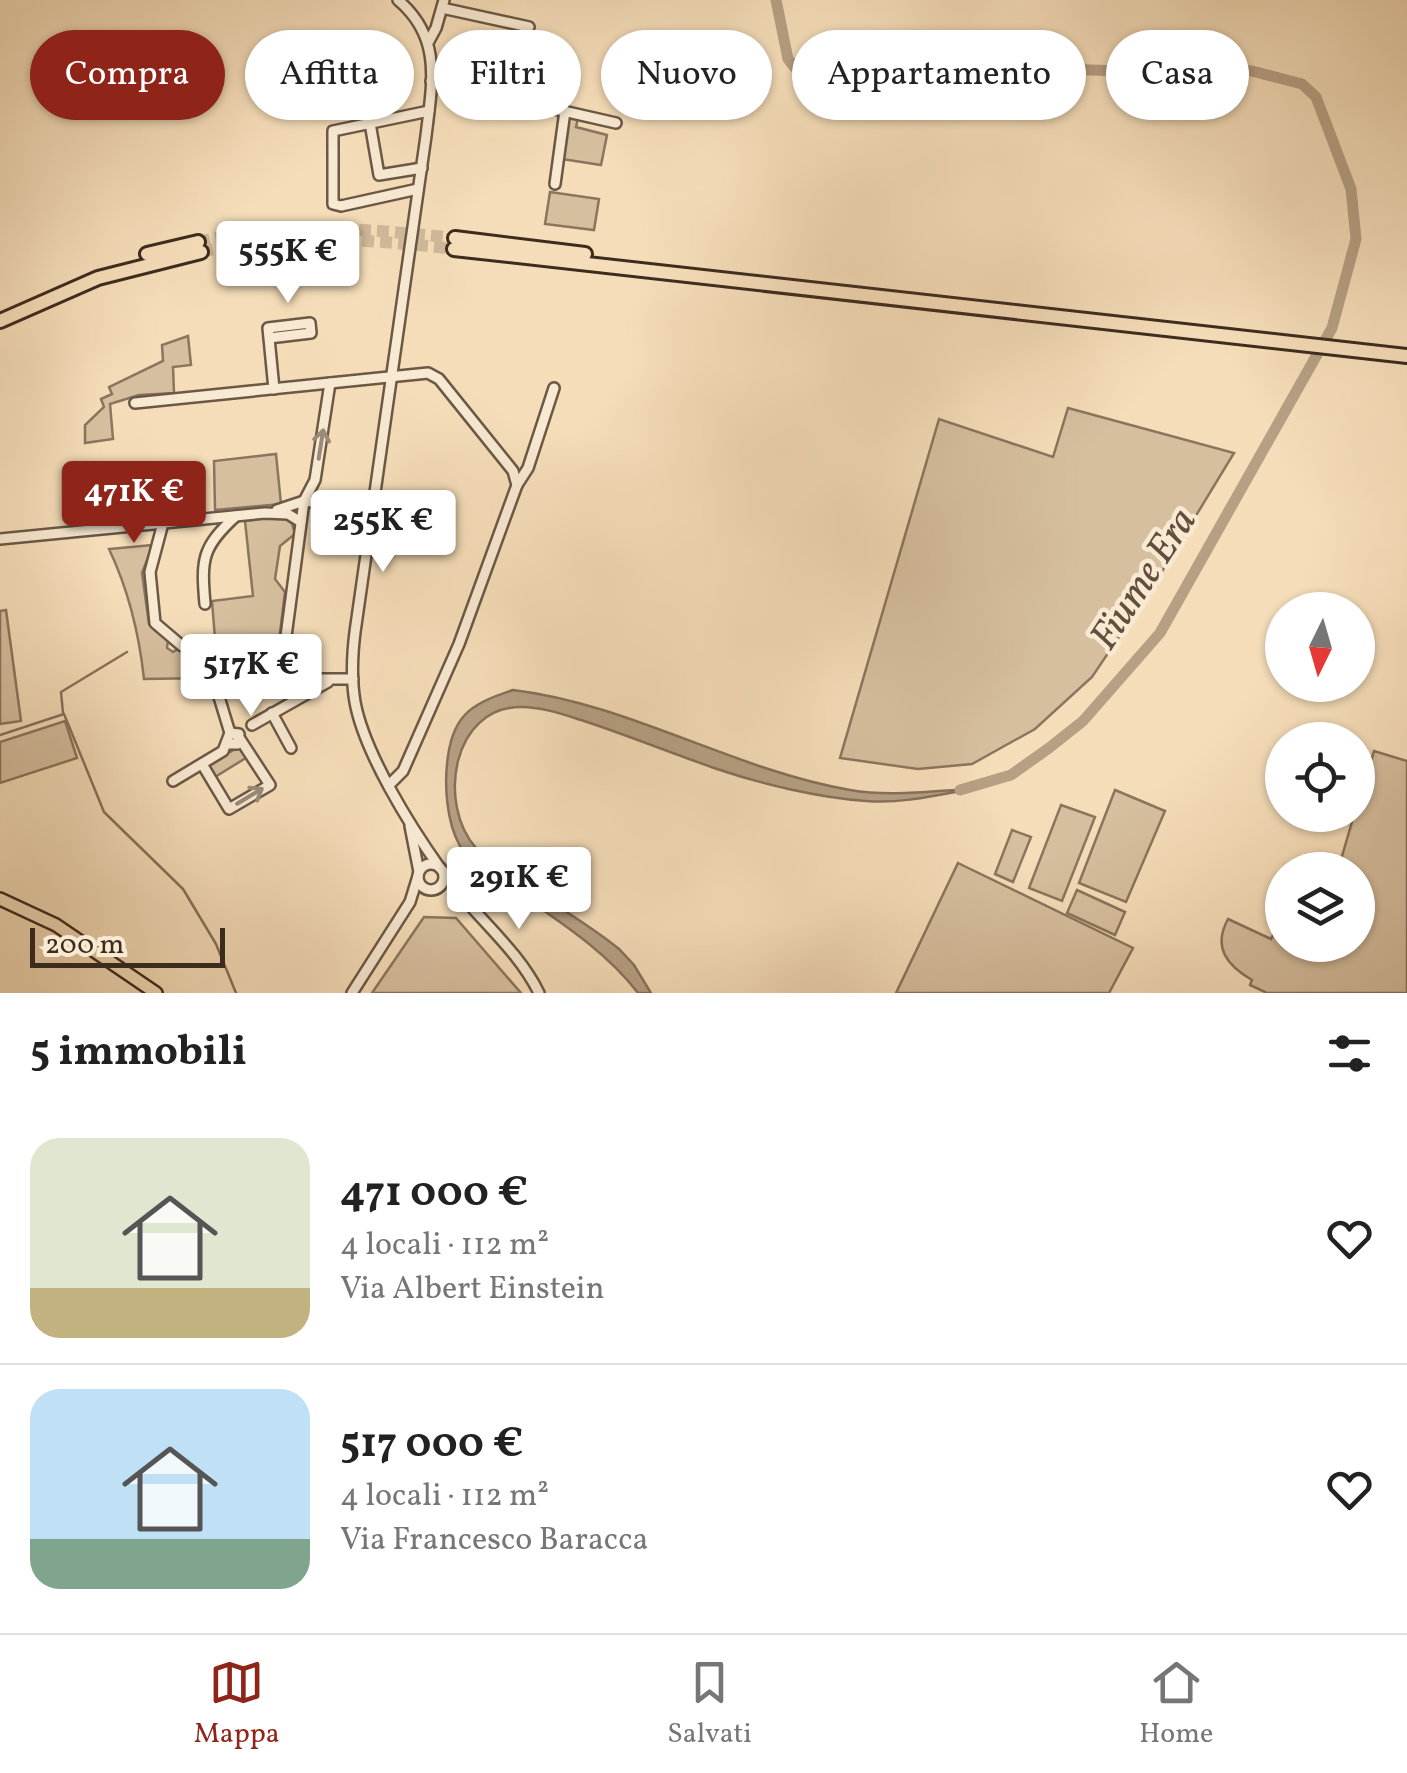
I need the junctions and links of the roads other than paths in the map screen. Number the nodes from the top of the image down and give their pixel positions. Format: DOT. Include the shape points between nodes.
graph roads {
  1 [pos="398,0"];
  2 [pos="443,4"];
  3 [pos="529,27"];
  4 [pos="428,41"];
  5 [pos="431,82"];
  6 [pos="434,83"];
  7 [pos="429,111"];
  8 [pos="581,114"];
  9 [pos="564,120"];
  10 [pos="616,122"];
  11 [pos="370,123"];
  12 [pos="422,168"];
  13 [pos="555,184"];
  14 [pos="418,189"];
  15 [pos="454,244"];
  16 [pos="0,311"];
  17 [pos="0,321"];
  18 [pos="1188,327"];
  19 [pos="269,338"];
  20 [pos="1407,348"];
  21 [pos="1407,356"];
  22 [pos="391,378"];
  23 [pos="330,383"];
  24 [pos="554,388"];
  25 [pos="274,389"];
  26 [pos="135,403"];
  27 [pos="166,469"];
  28 [pos="517,485"];
  29 [pos="304,501"];
  30 [pos="373,510"];
  31 [pos="265,513"];
  32 [pos="236,516"];
  33 [pos="301,522"];
  34 [pos="163,523"];
  35 [pos="133,527"];
  36 [pos="0,540"];
  37 [pos="205,604"];
  38 [pos="182,646"];
  39 [pos="281,674"];
  40 [pos="352,679"];
  41 [pos="330,680"];
  42 [pos="272,713"];
  43 [pos="252,725"];
  44 [pos="229,738"];
  45 [pos="291,748"];
  46 [pos="202,764"];
  47 [pos="388,780"];
  48 [pos="173,781"];
  49 [pos="407,814"];
  50 [pos="442,869"];
  51 [pos="418,874"];
  52 [pos="434,890"];
  53 [pos="461,896"];
  54 [pos="0,899"];
  55 [pos="410,902"];
  56 [pos="356,990"];
  57 [pos="156,993"];
  58 [pos="538,993"];
  1 -- 4 [label="street"];
  2 -- 3 [label="street"];
  2 -- 4 [label="street"];
  4 -- 5 [label="street"];
  5 -- 6 [label="street"];
  5 -- 7 [label="street"];
  7 -- 11 [label="street"];
  7 -- 12 [label="street"];
  8 -- 10 [label="street"];
  9 -- 13 [label="street"];
  11 -- 12 [label="street" via="378,175"];
  11 -- 14 [label="street" via="333,131 334,204"];
  12 -- 14 [label="street"];
  14 -- 22 [label="street"];
  15 -- 18 [label="highway"];
  16 -- 17 [label="highway" via="132,258 199,247 98,278"];
  18 -- 20 [label="highway"];
  18 -- 21 [label="highway"];
  19 -- 25 [label="street"];
  22 -- 23 [label="street"];
  22 -- 28 [label="street" via="422,373 439,379"];
  22 -- 30 [label="street"];
  23 -- 25 [label="street"];
  29 -- 23 [label="street, one-way" via="315,480"];
  24 -- 28 [label="street"];
  25 -- 26 [label="street"];
  27 -- 35 [label="street" via="122,474"];
  28 -- 47 [label="street" via="430,716 403,772"];
  29 -- 30 [label="street"];
  29 -- 31 [label="street"];
  29 -- 33 [label="street"];
  30 -- 40 [label="street"];
  31 -- 32 [label="street"];
  31 -- 33 [label="street"];
  32 -- 34 [label="street"];
  32 -- 37 [label="street" via="212,538 202,564"];
  33 -- 39 [label="street"];
  34 -- 35 [label="street"];
  34 -- 38 [label="street" via="150,572 155,623"];
  35 -- 36 [label="street"];
  39 -- 41 [label="street"];
  39 -- 44 [label="street" via="257,670 216,686"];
  40 -- 41 [label="street"];
  40 -- 47 [label="street" via="366,740"];
  41 -- 42 [label="street"];
  42 -- 43 [label="street"];
  42 -- 45 [label="street"];
  44 -- 46 [label="street" via="223,751"];
  46 -- 44 [label="street, one-way" via="229,809 270,785 237,732"];
  46 -- 48 [label="street"];
  47 -- 49 [label="street"];
  49 -- 50 [label="street"];
  49 -- 51 [label="street"];
  50 -- 51 [label="street" via="428,864"];
  50 -- 52 [label="street" via="444,880"];
  50 -- 53 [label="street"];
  51 -- 52 [label="street" via="423,888"];
  51 -- 55 [label="street"];
  52 -- 53 [label="street"];
  52 -- 55 [label="street"];
  53 -- 58 [label="street"];
  54 -- 57 [label="main road" via="47,920"];
  55 -- 56 [label="street"];
}
